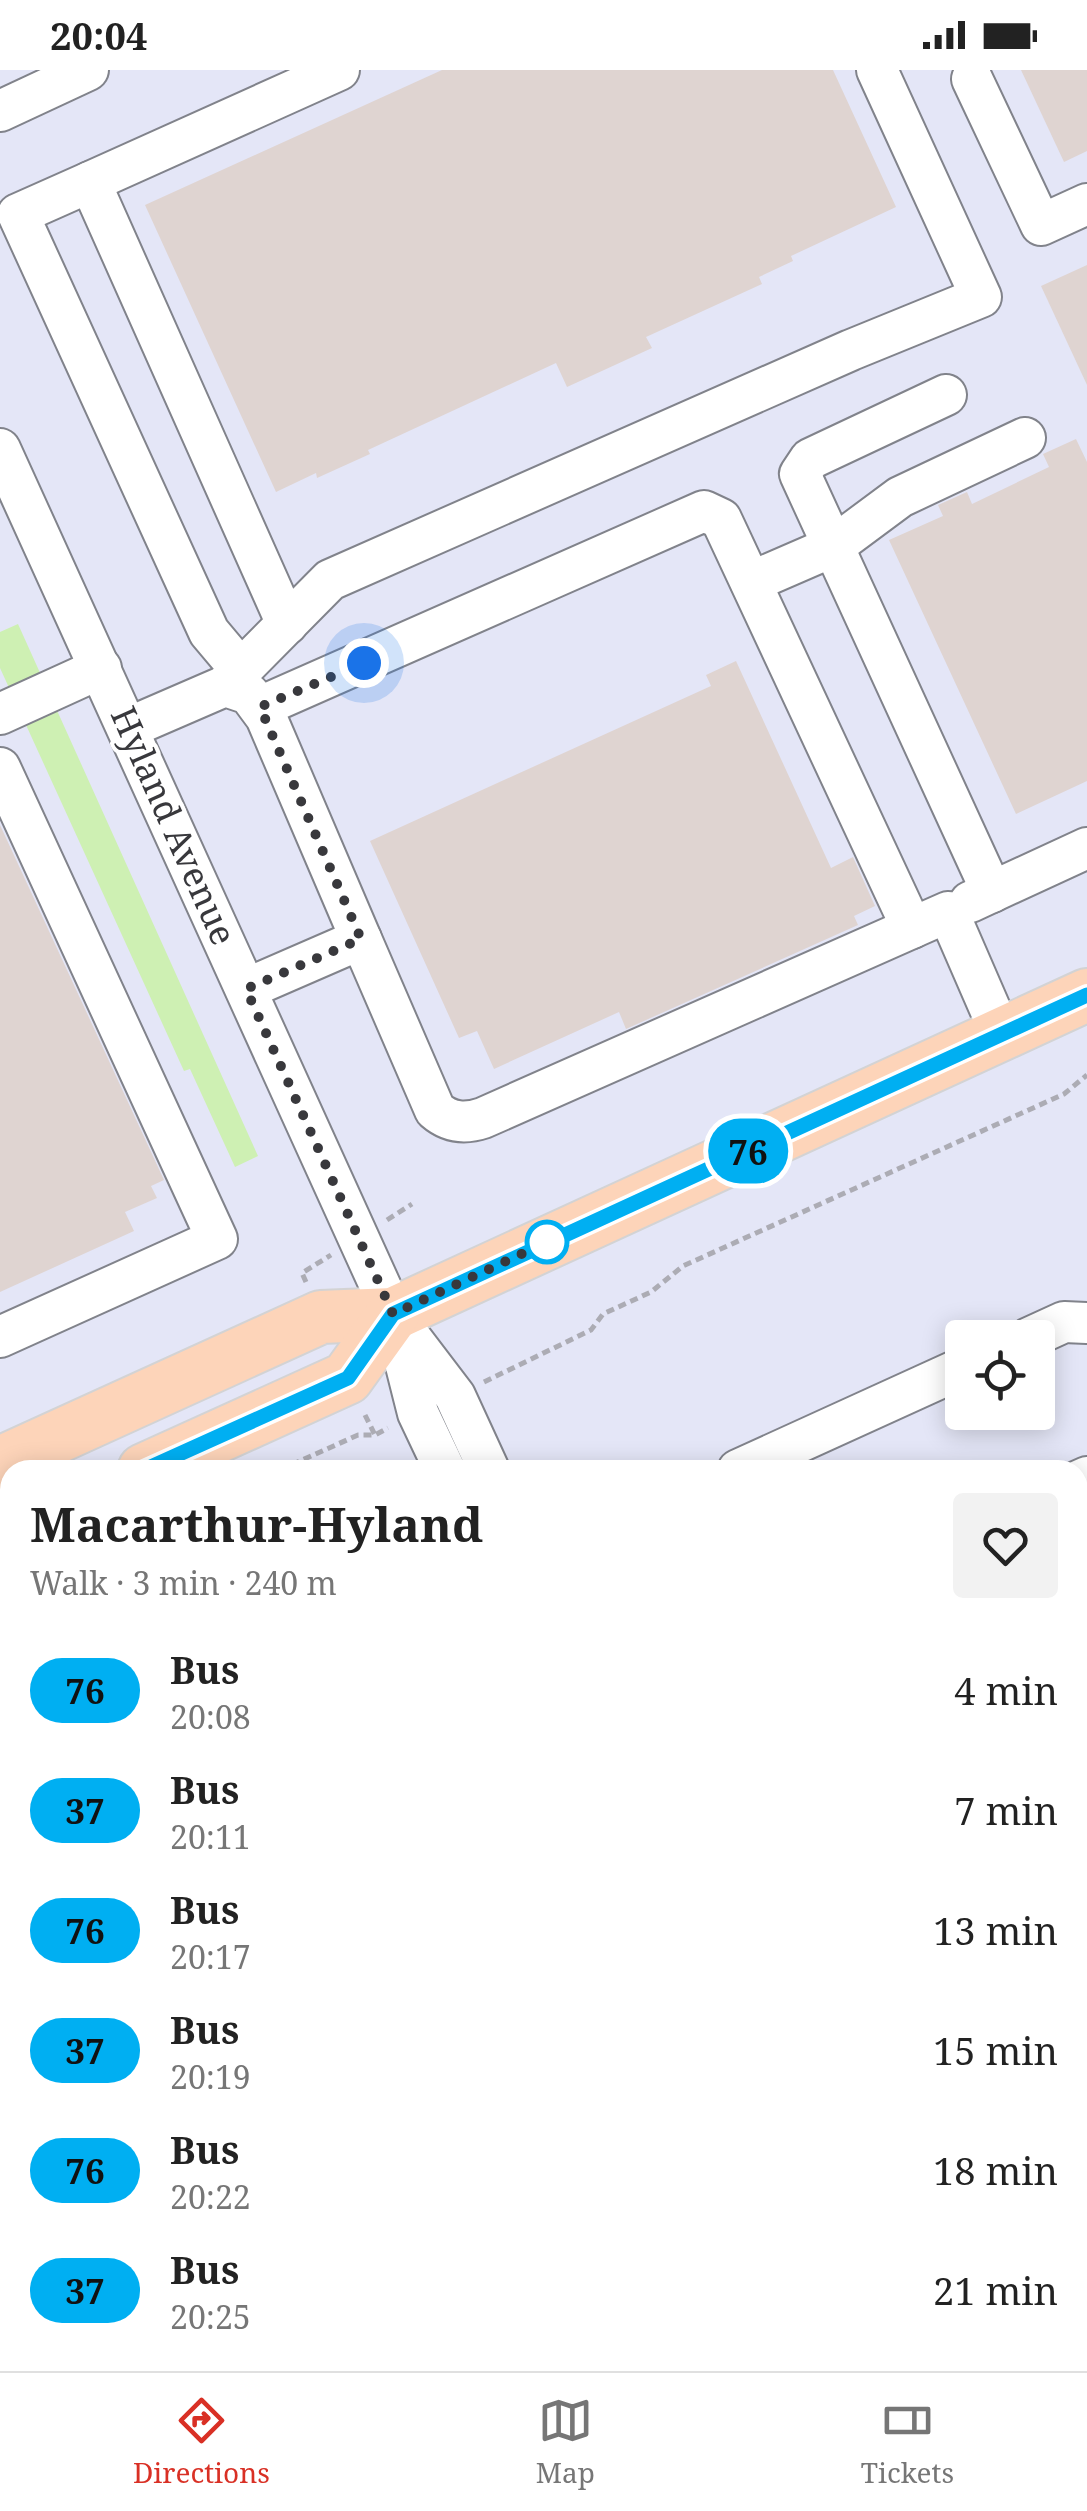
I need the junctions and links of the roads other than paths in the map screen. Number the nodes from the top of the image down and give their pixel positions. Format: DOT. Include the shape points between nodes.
graph roads {
  1 [pos="88,70"];
  2 [pos="338,70"];
  3 [pos="878,70"];
  4 [pos="972,79"];
  5 [pos="0,111"];
  6 [pos="90,182"];
  7 [pos="1087,204"];
  8 [pos="946,395"];
  9 [pos="1026,438"];
  10 [pos="0,448"];
  11 [pos="9,494"];
  12 [pos="834,546"];
  13 [pos="751,582"];
  14 [pos="287,624"];
  15 [pos="101,668"];
  16 [pos="233,678"];
  17 [pos="260,707"];
  18 [pos="0,714"];
  19 [pos="128,728"];
  20 [pos="0,768"];
  21 [pos="1087,848"];
  22 [pos="992,892"];
  23 [pos="930,920"];
  24 [pos="361,939"];
  25 [pos="246,989"];
  26 [pos="1087,995"];
  27 [pos="1001,1034"];
  28 [pos="393,1314"];
  29 [pos="1087,1323"];
  30 [pos="1055,1326"];
  31 [pos="0,1338"];
  32 [pos="945,1376"];
  33 [pos="9,1460"];
  34 [pos="166,1460"];
  35 [pos="440,1460"];
  36 [pos="484,1460"];
  37 [pos="760,1460"];
  1 -- 5 [label="street"];
  2 -- 6 [label="street"];
  3 -- 14 [label="street" via="980,297 330,580"];
  4 -- 7 [label="street" via="1040,225"];
  6 -- 14 [label="street"];
  6 -- 16 [label="street" via="18,214"];
  8 -- 12 [label="street" via="810,459 800,474"];
  9 -- 12 [label="street" via="900,497"];
  10 -- 11 [label="street, Hyland Avenue"];
  11 -- 15 [label="street, Hyland Avenue"];
  12 -- 13 [label="street"];
  12 -- 22 [label="street"];
  13 -- 17 [label="street" via="721,519 704,511"];
  13 -- 23 [label="street"];
  14 -- 16 [label="street"];
  15 -- 18 [label="street"];
  15 -- 19 [label="street, Hyland Avenue"];
  16 -- 17 [label="street"];
  16 -- 19 [label="street"];
  17 -- 24 [label="street"];
  19 -- 25 [label="street, Hyland Avenue"];
  20 -- 31 [label="street" via="217,1239"];
  21 -- 22 [label="street"];
  22 -- 23 [label="street"];
  23 -- 24 [label="street" via="471,1122 435,1110"];
  23 -- 27 [label="street"];
  24 -- 25 [label="street"];
  25 -- 28 [label="street, Hyland Avenue"];
  26 -- 27 [label="main road"];
  27 -- 28 [label="main road"];
  28 -- 33 [label="main road" via="321,1317"];
  28 -- 34 [label="main road" via="348,1378"];
  28 -- 35 [label="street" via="418,1414"];
  28 -- 36 [label="street" via="455,1396"];
  29 -- 30 [label="street"];
  32 -- 37 [label="street"];
}
